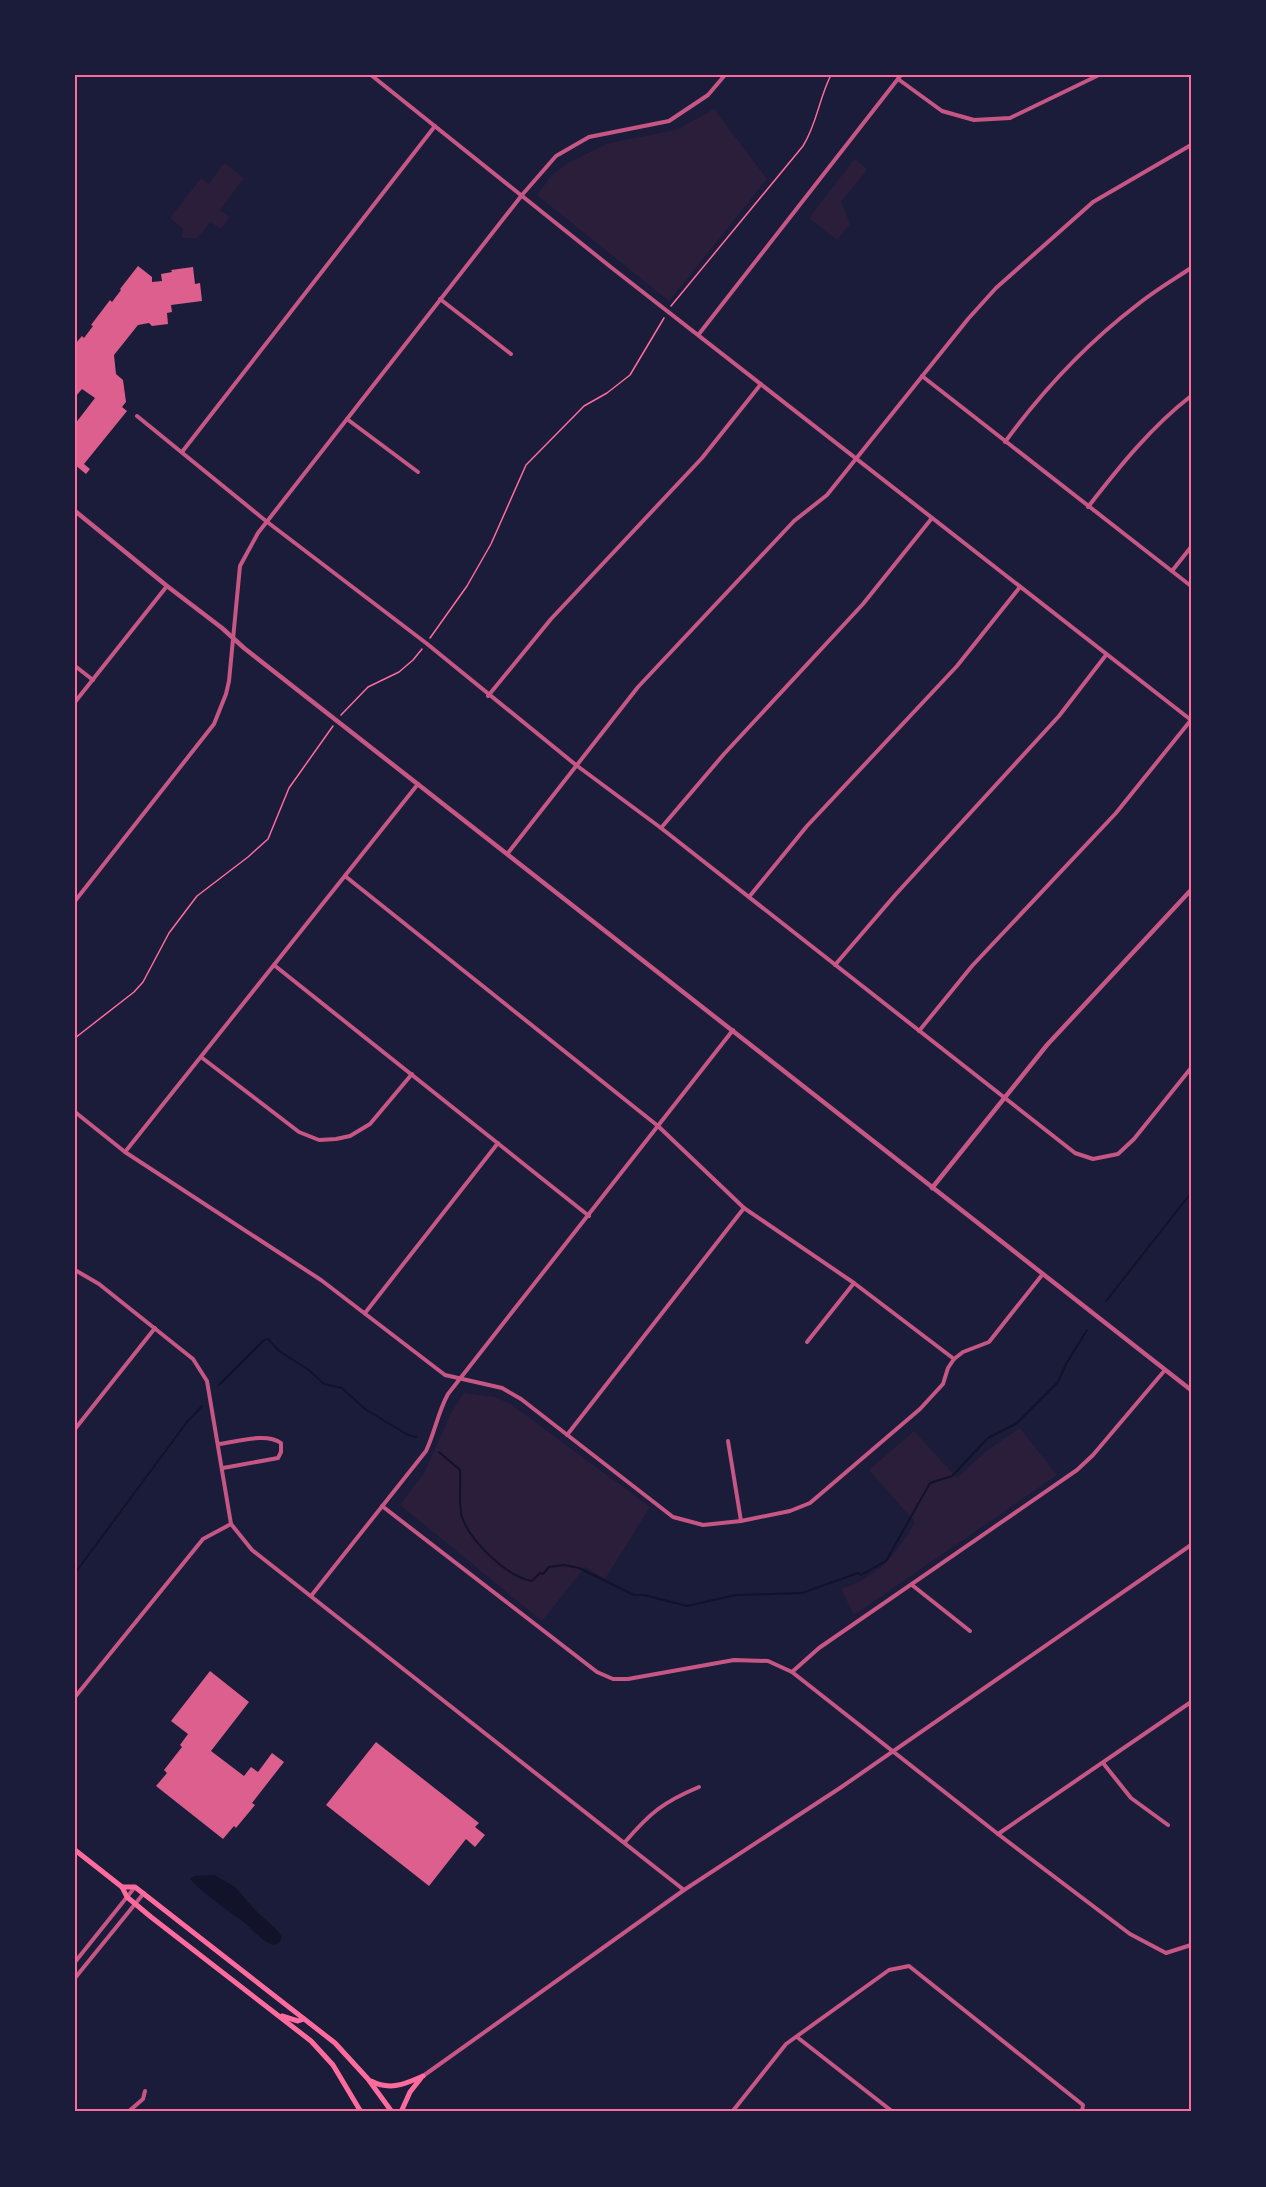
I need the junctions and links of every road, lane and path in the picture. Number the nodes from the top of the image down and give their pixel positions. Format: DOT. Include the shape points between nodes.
graph roads {
  1 [pos="371,75"];
  2 [pos="724,75"];
  3 [pos="831,75"];
  4 [pos="901,75"];
  5 [pos="1099,75"];
  6 [pos="898,80"];
  7 [pos="435,126"];
  8 [pos="1191,145"];
  9 [pos="522,195"];
  10 [pos="1191,268"];
  11 [pos="440,299"];
  12 [pos="669,310"];
  13 [pos="699,334"];
  14 [pos="511,354"];
  15 [pos="922,376"];
  16 [pos="761,384"];
  17 [pos="1191,396"];
  18 [pos="137,416"];
  19 [pos="347,419"];
  20 [pos="1005,442"];
  21 [pos="182,452"];
  22 [pos="856,459"];
  23 [pos="418,472"];
  24 [pos="1088,507"];
  25 [pos="75,511"];
  26 [pos="932,518"];
  27 [pos="266,521"];
  28 [pos="1191,547"];
  29 [pos="1172,571"];
  30 [pos="167,586"];
  31 [pos="1191,586"];
  32 [pos="1020,587"];
  33 [pos="232,636"];
  34 [pos="426,643"];
  35 [pos="1106,655"];
  36 [pos="75,666"];
  37 [pos="93,680"];
  38 [pos="489,696"];
  39 [pos="75,702"];
  40 [pos="337,719"];
  41 [pos="1191,720"];
  42 [pos="576,765"];
  43 [pos="418,784"];
  44 [pos="661,828"];
  45 [pos="508,853"];
  46 [pos="345,876"];
  47 [pos="1191,890"];
  48 [pos="749,897"];
  49 [pos="75,901"];
  50 [pos="274,965"];
  51 [pos="835,965"];
  52 [pos="733,1030"];
  53 [pos="919,1031"];
  54 [pos="75,1038"];
  55 [pos="201,1057"];
  56 [pos="1191,1068"];
  57 [pos="412,1074"];
  58 [pos="1005,1098"];
  59 [pos="75,1112"];
  60 [pos="658,1126"];
  61 [pos="498,1143"];
  62 [pos="125,1152"];
  63 [pos="932,1188"];
  64 [pos="744,1208"];
  65 [pos="589,1216"];
  66 [pos="75,1270"];
  67 [pos="1042,1275"];
  68 [pos="854,1283"];
  69 [pos="365,1313"];
  70 [pos="155,1328"];
  71 [pos="807,1342"];
  72 [pos="954,1359"];
  73 [pos="1164,1370"];
  74 [pos="460,1379"];
  75 [pos="1191,1390"];
  76 [pos="75,1429"];
  77 [pos="567,1435"];
  78 [pos="728,1441"];
  79 [pos="219,1444"];
  80 [pos="223,1467"];
  81 [pos="382,1506"];
  82 [pos="741,1521"];
  83 [pos="231,1524"];
  84 [pos="1191,1546"];
  85 [pos="912,1585"];
  86 [pos="311,1596"];
  87 [pos="970,1631"];
  88 [pos="792,1672"];
  89 [pos="75,1697"];
  90 [pos="1191,1702"];
  91 [pos="893,1751"];
  92 [pos="1103,1763"];
  93 [pos="699,1787"];
  94 [pos="1168,1825"];
  95 [pos="998,1834"];
  96 [pos="625,1842"];
  97 [pos="75,1850"];
  98 [pos="122,1887"];
  99 [pos="135,1887"];
  100 [pos="684,1890"];
  101 [pos="144,1893"];
  102 [pos="127,1897"];
  103 [pos="135,1904"];
  104 [pos="1191,1945"];
  105 [pos="75,1962"];
  106 [pos="75,1978"];
  107 [pos="272,2012"];
  108 [pos="304,2019"];
  109 [pos="797,2037"];
  110 [pos="423,2076"];
  111 [pos="368,2079"];
  112 [pos="145,2091"];
  113 [pos="128,2112"];
  114 [pos="361,2112"];
  115 [pos="392,2112"];
  116 [pos="401,2112"];
  117 [pos="732,2112"];
  118 [pos="893,2112"];
  119 [pos="1082,2112"];
  1 -- 7 [label="street"];
  2 -- 9 [label="street" via="708,95 669,121 589,137 555,156"];
  3 -- 12 [label="path" via="803,146"];
  4 -- 6 [label="street"];
  5 -- 6 [label="street" via="1010,117 974,120 942,111"];
  6 -- 13 [label="street"];
  7 -- 9 [label="street"];
  7 -- 21 [label="street"];
  8 -- 15 [label="street" via="1093,202 1045,243 989,295"];
  9 -- 11 [label="street"];
  9 -- 12 [label="street"];
  10 -- 20 [label="street" via="1139,303 1092,343 1035,403"];
  11 -- 14 [label="street"];
  11 -- 19 [label="street"];
  12 -- 13 [label="street"];
  12 -- 34 [label="path" via="630,375 584,406 526,465 491,544"];
  13 -- 16 [label="street"];
  15 -- 20 [label="street"];
  15 -- 22 [label="street"];
  16 -- 22 [label="street"];
  16 -- 38 [label="street" via="702,458 551,619"];
  17 -- 24 [label="street" via="1138,445"];
  18 -- 21 [label="street"];
  19 -- 23 [label="street"];
  19 -- 27 [label="street"];
  20 -- 24 [label="street"];
  21 -- 27 [label="street"];
  22 -- 26 [label="street"];
  22 -- 42 [label="street" via="827,495 794,521 638,687"];
  24 -- 29 [label="street"];
  25 -- 30 [label="street"];
  26 -- 32 [label="street"];
  26 -- 44 [label="street" via="863,603"];
  27 -- 33 [label="street" via="240,566"];
  27 -- 34 [label="street"];
  28 -- 29 [label="street"];
  29 -- 31 [label="street"];
  30 -- 33 [label="street"];
  30 -- 37 [label="street"];
  32 -- 35 [label="street"];
  32 -- 48 [label="street" via="957,666 807,826"];
  33 -- 40 [label="street"];
  33 -- 49 [label="street" via="229,681 214,724"];
  34 -- 38 [label="street"];
  34 -- 40 [label="path" via="399,672 368,687"];
  35 -- 41 [label="street"];
  35 -- 51 [label="street" via="1059,716"];
  36 -- 37 [label="street"];
  37 -- 39 [label="street"];
  38 -- 42 [label="street"];
  40 -- 43 [label="street"];
  40 -- 54 [label="path" via="289,788 268,839 197,896 169,933 143,982"];
  41 -- 53 [label="street" via="1116,813 972,966"];
  42 -- 44 [label="street"];
  42 -- 45 [label="street"];
  43 -- 45 [label="street"];
  43 -- 46 [label="street"];
  44 -- 48 [label="street"];
  45 -- 52 [label="street"];
  46 -- 50 [label="street"];
  46 -- 60 [label="street"];
  47 -- 58 [label="street" via="1047,1045"];
  48 -- 51 [label="street"];
  50 -- 55 [label="street"];
  50 -- 57 [label="street"];
  51 -- 53 [label="street"];
  52 -- 60 [label="street"];
  52 -- 63 [label="street"];
  53 -- 58 [label="street"];
  55 -- 57 [label="street" via="299,1132 319,1140 350,1136 370,1124"];
  55 -- 62 [label="street"];
  56 -- 58 [label="street" via="1118,1154 1093,1159 1075,1153"];
  57 -- 61 [label="street"];
  58 -- 63 [label="street"];
  59 -- 62 [label="street"];
  60 -- 64 [label="street"];
  60 -- 65 [label="street"];
  61 -- 65 [label="street"];
  61 -- 69 [label="street"];
  62 -- 69 [label="street"];
  63 -- 67 [label="street"];
  64 -- 68 [label="street"];
  64 -- 77 [label="street"];
  65 -- 74 [label="street"];
  66 -- 70 [label="street"];
  67 -- 72 [label="street" via="989,1342"];
  67 -- 73 [label="street"];
  68 -- 71 [label="street"];
  68 -- 72 [label="street"];
  69 -- 74 [label="street" via="445,1375"];
  70 -- 76 [label="street"];
  70 -- 79 [label="street" via="193,1359 207,1381"];
  72 -- 82 [label="street" via="943,1384 920,1409 810,1503"];
  73 -- 75 [label="street"];
  73 -- 85 [label="street" via="1077,1470"];
  74 -- 77 [label="street" via="502,1388"];
  74 -- 81 [label="street" via="442,1404 426,1451"];
  77 -- 82 [label="street" via="674,1517 703,1525"];
  78 -- 82 [label="street"];
  79 -- 80 [label="street"];
  79 -- 80 [label="street" via="264,1438 275,1438 281,1443 278,1458"];
  80 -- 83 [label="street"];
  81 -- 86 [label="street"];
  81 -- 88 [label="street" via="597,1672 613,1679 734,1660 768,1661"];
  83 -- 86 [label="street" via="252,1550"];
  83 -- 89 [label="street" via="203,1539"];
  84 -- 91 [label="street"];
  85 -- 87 [label="street"];
  85 -- 88 [label="street" via="819,1647"];
  86 -- 96 [label="street"];
  88 -- 91 [label="street"];
  90 -- 92 [label="street"];
  91 -- 95 [label="street"];
  91 -- 100 [label="street"];
  92 -- 94 [label="street" via="1131,1798"];
  92 -- 95 [label="street"];
  93 -- 96 [label="street" via="648,1815"];
  95 -- 104 [label="street" via="1130,1934 1166,1953"];
  96 -- 100 [label="street"];
  97 -- 98 [label="main road"];
  98 -- 99 [label="main road"];
  98 -- 102 [label="main road"];
  99 -- 101 [label="main road"];
  99 -- 102 [label="street"];
  100 -- 110 [label="street"];
  101 -- 103 [label="street"];
  101 -- 108 [label="main road"];
  102 -- 103 [label="main road"];
  102 -- 105 [label="street"];
  103 -- 106 [label="street"];
  103 -- 107 [label="main road"];
  107 -- 108 [label="main road" via="298,2021"];
  107 -- 114 [label="main road" via="333,2065"];
  108 -- 111 [label="main road" via="335,2043"];
  109 -- 117 [label="street" via="777,2053"];
  109 -- 118 [label="street"];
  109 -- 119 [label="street" via="889,1970 909,1966 1083,2105"];
  110 -- 111 [label="main road" via="393,2087 380,2086"];
  110 -- 116 [label="main road"];
  111 -- 115 [label="main road"];
  112 -- 113 [label="street" via="143,2099"];
}
